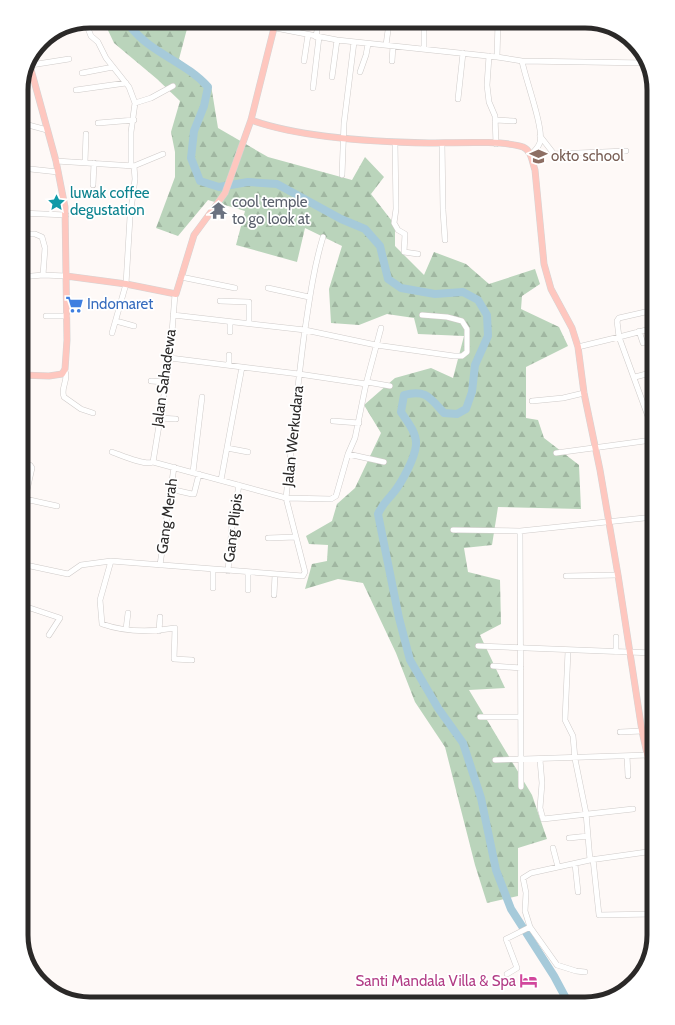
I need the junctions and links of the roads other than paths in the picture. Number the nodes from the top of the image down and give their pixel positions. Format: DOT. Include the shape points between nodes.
graph roads {
  1 [pos="88,28"];
  2 [pos="274,28"];
  3 [pos="282,28"];
  4 [pos="318,28"];
  5 [pos="388,28"];
  6 [pos="424,28"];
  7 [pos="498,28"];
  8 [pos="308,35"];
  9 [pos="318,37"];
  10 [pos="337,40"];
  11 [pos="354,42"];
  12 [pos="368,44"];
  13 [pos="386,45"];
  14 [pos="393,46"];
  15 [pos="424,49"];
  16 [pos="463,53"];
  17 [pos="489,56"];
  18 [pos="497,56"];
  19 [pos="69,59"];
  20 [pos="304,60"];
  21 [pos="392,61"];
  22 [pos="522,61"];
  23 [pos="641,63"];
  24 [pos="34,64"];
  25 [pos="113,67"];
  26 [pos="31,71"];
  27 [pos="360,72"];
  28 [pos="82,73"];
  29 [pos="332,77"];
  30 [pos="126,83"];
  31 [pos="173,86"];
  32 [pos="313,88"];
  33 [pos="76,90"];
  34 [pos="458,99"];
  35 [pos="135,103"];
  36 [pos="134,120"];
  37 [pos="251,120"];
  38 [pos="495,120"];
  39 [pos="514,121"];
  40 [pos="98,123"];
  41 [pos="28,125"];
  42 [pos="47,130"];
  43 [pos="86,134"];
  44 [pos="540,136"];
  45 [pos="343,138"];
  46 [pos="395,142"];
  47 [pos="442,143"];
  48 [pos="496,144"];
  49 [pos="626,151"];
  50 [pos="529,153"];
  51 [pos="163,154"];
  52 [pos="56,161"];
  53 [pos="85,162"];
  54 [pos="94,163"];
  55 [pos="133,165"];
  56 [pos="28,169"];
  57 [pos="58,172"];
  58 [pos="342,175"];
  59 [pos="93,185"];
  60 [pos="28,213"];
  61 [pos="66,216"];
  62 [pos="28,234"];
  63 [pos="323,237"];
  64 [pos="445,240"];
  65 [pos="418,254"];
  66 [pos="44,275"];
  67 [pos="28,276"];
  68 [pos="66,276"];
  69 [pos="182,277"];
  70 [pos="126,284"];
  71 [pos="234,288"];
  72 [pos="268,288"];
  73 [pos="175,294"];
  74 [pos="309,297"];
  75 [pos="220,301"];
  76 [pos="647,312"];
  77 [pos="172,314"];
  78 [pos="422,314"];
  79 [pos="46,316"];
  80 [pos="67,316"];
  81 [pos="116,321"];
  82 [pos="230,322"];
  83 [pos="249,324"];
  84 [pos="134,326"];
  85 [pos="381,328"];
  86 [pos="647,329"];
  87 [pos="305,330"];
  88 [pos="639,331"];
  89 [pos="230,332"];
  90 [pos="112,333"];
  91 [pos="619,337"];
  92 [pos="643,343"];
  93 [pos="376,345"];
  94 [pos="578,347"];
  95 [pos="229,355"];
  96 [pos="170,358"];
  97 [pos="229,365"];
  98 [pos="242,367"];
  99 [pos="65,371"];
  100 [pos="299,374"];
  101 [pos="647,374"];
  102 [pos="28,375"];
  103 [pos="635,377"];
  104 [pos="151,380"];
  105 [pos="165,382"];
  106 [pos="367,383"];
  107 [pos="390,386"];
  108 [pos="584,393"];
  109 [pos="202,397"];
  110 [pos="532,401"];
  111 [pos="93,413"];
  112 [pos="647,416"];
  113 [pos="159,418"];
  114 [pos="176,419"];
  115 [pos="333,421"];
  116 [pos="359,423"];
  117 [pos="647,437"];
  118 [pos="595,446"];
  119 [pos="226,448"];
  120 [pos="112,452"];
  121 [pos="248,452"];
  122 [pos="556,453"];
  123 [pos="348,454"];
  124 [pos="153,462"];
  125 [pos="384,462"];
  126 [pos="28,464"];
  127 [pos="174,467"];
  128 [pos="193,472"];
  129 [pos="199,474"];
  130 [pos="221,480"];
  131 [pos="28,484"];
  132 [pos="239,485"];
  133 [pos="170,489"];
  134 [pos="286,498"];
  135 [pos="28,500"];
  136 [pos="57,506"];
  137 [pos="647,518"];
  138 [pos="609,522"];
  139 [pos="453,530"];
  140 [pos="520,531"];
  141 [pos="296,537"];
  142 [pos="268,538"];
  143 [pos="110,561"];
  144 [pos="28,565"];
  145 [pos="160,565"];
  146 [pos="214,570"];
  147 [pos="228,571"];
  148 [pos="248,573"];
  149 [pos="275,574"];
  150 [pos="618,575"];
  151 [pos="566,576"];
  152 [pos="213,588"];
  153 [pos="248,590"];
  154 [pos="274,595"];
  155 [pos="28,607"];
  156 [pos="128,613"];
  157 [pos="160,617"];
  158 [pos="126,629"];
  159 [pos="159,631"];
  160 [pos="49,635"];
  161 [pos="616,636"];
  162 [pos="478,646"];
  163 [pos="521,649"];
  164 [pos="568,651"];
  165 [pos="616,652"];
  166 [pos="630,652"];
  167 [pos="647,653"];
  168 [pos="192,660"];
  169 [pos="493,666"];
  170 [pos="521,668"];
  171 [pos="480,717"];
  172 [pos="519,717"];
  173 [pos="642,731"];
  174 [pos="620,732"];
  175 [pos="645,745"];
  176 [pos="647,752"];
  177 [pos="647,755"];
  178 [pos="627,756"];
  179 [pos="520,759"];
  180 [pos="575,759"];
  181 [pos="495,760"];
  182 [pos="540,760"];
  183 [pos="628,776"];
  184 [pos="520,787"];
  185 [pos="633,809"];
  186 [pos="586,813"];
  187 [pos="588,836"];
  188 [pos="569,838"];
  189 [pos="553,848"];
  190 [pos="647,852"];
  191 [pos="591,859"];
  192 [pos="575,864"];
  193 [pos="558,867"];
  194 [pos="578,892"];
  195 [pos="647,914"];
  196 [pos="529,927"];
  197 [pos="585,972"];
  198 [pos="507,974"];
  1 -- 25 [label="street"];
  2 -- 37 [label="main road"];
  3 -- 8 [label="street"];
  4 -- 9 [label="street"];
  5 -- 13 [label="street"];
  6 -- 15 [label="street"];
  7 -- 18 [label="street"];
  8 -- 9 [label="street"];
  8 -- 20 [label="street"];
  9 -- 10 [label="street"];
  9 -- 32 [label="street"];
  10 -- 11 [label="street"];
  10 -- 29 [label="street"];
  11 -- 12 [label="street"];
  11 -- 45 [label="street"];
  12 -- 13 [label="street"];
  12 -- 27 [label="street"];
  13 -- 14 [label="street"];
  14 -- 15 [label="street"];
  14 -- 21 [label="street"];
  15 -- 16 [label="street"];
  16 -- 17 [label="street"];
  16 -- 34 [label="street"];
  17 -- 18 [label="street"];
  17 -- 38 [label="street" via="486,86"];
  18 -- 22 [label="street"];
  19 -- 24 [label="street"];
  22 -- 23 [label="street"];
  22 -- 44 [label="street"];
  25 -- 28 [label="street"];
  25 -- 30 [label="street"];
  26 -- 42 [label="main road"];
  30 -- 33 [label="street"];
  30 -- 35 [label="street"];
  31 -- 35 [label="street"];
  35 -- 36 [label="street"];
  36 -- 40 [label="street"];
  36 -- 55 [label="street" via="131,132"];
  37 -- 45 [label="main road" via="267,126"];
  37 -- 69 [label="main road" via="225,193 194,235"];
  38 -- 39 [label="street"];
  38 -- 48 [label="street"];
  41 -- 42 [label="street"];
  42 -- 52 [label="main road"];
  43 -- 53 [label="street"];
  44 -- 49 [label="street" via="554,154"];
  44 -- 50 [label="street" via="537,147"];
  45 -- 46 [label="main road"];
  45 -- 58 [label="street"];
  46 -- 47 [label="main road"];
  46 -- 65 [label="street" via="394,223 398,230 405,234 404,252"];
  47 -- 48 [label="main road"];
  47 -- 64 [label="street"];
  48 -- 50 [label="main road" via="520,146"];
  50 -- 94 [label="main road" via="535,170 547,278 572,328"];
  51 -- 55 [label="street"];
  52 -- 53 [label="street"];
  52 -- 57 [label="main road"];
  53 -- 54 [label="street"];
  54 -- 55 [label="street"];
  54 -- 59 [label="street"];
  55 -- 70 [label="street" via="135,179"];
  56 -- 57 [label="street"];
  57 -- 61 [label="main road"];
  60 -- 61 [label="street"];
  61 -- 68 [label="main road"];
  62 -- 66 [label="street" via="42,237 45,248"];
  63 -- 74 [label="street, Jalan Werkudara"];
  66 -- 67 [label="street"];
  66 -- 68 [label="street"];
  68 -- 70 [label="main road"];
  68 -- 80 [label="main road"];
  69 -- 71 [label="street"];
  69 -- 73 [label="main road" via="178,292"];
  70 -- 73 [label="main road"];
  70 -- 81 [label="street"];
  72 -- 74 [label="street"];
  73 -- 77 [label="street, Jalan Sahadewa"];
  74 -- 87 [label="street, Jalan Werkudara"];
  75 -- 83 [label="street" via="249,302"];
  76 -- 91 [label="street" via="618,318"];
  77 -- 82 [label="street"];
  77 -- 96 [label="street, Jalan Sahadewa"];
  78 -- 93 [label="street" via="462,321 467,329 467,352 462,356 454,356"];
  79 -- 80 [label="street"];
  80 -- 99 [label="main road"];
  81 -- 84 [label="street"];
  81 -- 90 [label="street"];
  82 -- 83 [label="street"];
  82 -- 89 [label="street"];
  83 -- 87 [label="street"];
  85 -- 93 [label="street"];
  86 -- 88 [label="street"];
  87 -- 93 [label="street"];
  87 -- 100 [label="street, Jalan Werkudara"];
  88 -- 91 [label="street"];
  88 -- 92 [label="street"];
  91 -- 94 [label="street"];
  91 -- 103 [label="street"];
  93 -- 106 [label="street"];
  94 -- 108 [label="main road"];
  95 -- 97 [label="street"];
  96 -- 97 [label="street"];
  96 -- 105 [label="street, Jalan Sahadewa"];
  97 -- 98 [label="street"];
  98 -- 100 [label="street"];
  98 -- 119 [label="street"];
  99 -- 102 [label="main road" via="55,376"];
  99 -- 111 [label="street" via="64,397 81,409"];
  100 -- 106 [label="street"];
  100 -- 134 [label="street, Jalan Werkudara"];
  101 -- 103 [label="street"];
  103 -- 112 [label="street"];
  104 -- 105 [label="street"];
  105 -- 113 [label="street, Jalan Sahadewa"];
  106 -- 107 [label="street"];
  106 -- 116 [label="street"];
  108 -- 110 [label="street"];
  108 -- 118 [label="main road"];
  109 -- 128 [label="street"];
  113 -- 114 [label="street"];
  113 -- 124 [label="street, Jalan Sahadewa"];
  115 -- 116 [label="street"];
  116 -- 123 [label="street"];
  117 -- 118 [label="street"];
  118 -- 122 [label="street"];
  118 -- 138 [label="main road"];
  119 -- 121 [label="street"];
  119 -- 130 [label="street"];
  120 -- 124 [label="street" via="141,462"];
  123 -- 125 [label="street"];
  123 -- 134 [label="street" via="336,496 330,499"];
  124 -- 127 [label="street"];
  126 -- 131 [label="street" via="32,468"];
  127 -- 128 [label="street"];
  127 -- 133 [label="street, Gang Merah"];
  128 -- 129 [label="street"];
  129 -- 130 [label="street"];
  129 -- 133 [label="street" via="193,494"];
  130 -- 132 [label="street"];
  132 -- 134 [label="street"];
  132 -- 147 [label="street, Gang Plipis"];
  133 -- 145 [label="street, Gang Merah"];
  134 -- 141 [label="street"];
  135 -- 136 [label="street"];
  137 -- 138 [label="street"];
  138 -- 140 [label="street"];
  138 -- 150 [label="main road"];
  139 -- 140 [label="street"];
  140 -- 163 [label="street"];
  141 -- 142 [label="street"];
  141 -- 149 [label="street" via="304,575"];
  143 -- 144 [label="street" via="81,565 68,574"];
  143 -- 145 [label="street"];
  143 -- 158 [label="street" via="100,600 101,621 103,625"];
  145 -- 146 [label="street"];
  146 -- 147 [label="street"];
  146 -- 152 [label="street"];
  147 -- 148 [label="street"];
  148 -- 149 [label="street"];
  148 -- 153 [label="street"];
  149 -- 154 [label="street"];
  150 -- 151 [label="street"];
  150 -- 166 [label="main road"];
  155 -- 160 [label="street" via="60,618"];
  156 -- 158 [label="street"];
  157 -- 159 [label="street"];
  158 -- 159 [label="street"];
  159 -- 168 [label="street" via="176,629 173,658"];
  161 -- 165 [label="street"];
  162 -- 163 [label="street"];
  163 -- 164 [label="street"];
  163 -- 170 [label="street"];
  164 -- 165 [label="street"];
  164 -- 180 [label="street" via="565,720 573,736"];
  165 -- 166 [label="street"];
  166 -- 167 [label="street"];
  166 -- 173 [label="main road"];
  169 -- 170 [label="street"];
  170 -- 172 [label="street"];
  171 -- 172 [label="street"];
  172 -- 179 [label="street"];
  173 -- 174 [label="street"];
  173 -- 175 [label="main road"];
  175 -- 176 [label="main road"];
  177 -- 178 [label="street"];
  178 -- 180 [label="street"];
  178 -- 183 [label="street"];
  179 -- 181 [label="street"];
  179 -- 182 [label="street"];
  179 -- 184 [label="street"];
  180 -- 182 [label="street"];
  180 -- 186 [label="street"];
  182 -- 186 [label="street" via="542,818"];
  185 -- 186 [label="street"];
  186 -- 187 [label="street"];
  187 -- 188 [label="street"];
  187 -- 191 [label="street"];
  189 -- 193 [label="street"];
  190 -- 191 [label="street"];
  191 -- 192 [label="street"];
  191 -- 195 [label="street" via="598,915"];
  192 -- 193 [label="street"];
  192 -- 194 [label="street"];
  193 -- 196 [label="street" via="523,878 526,893 525,911"];
  196 -- 197 [label="street" via="557,965"];
  196 -- 198 [label="street" via="506,939 517,968"];
}
